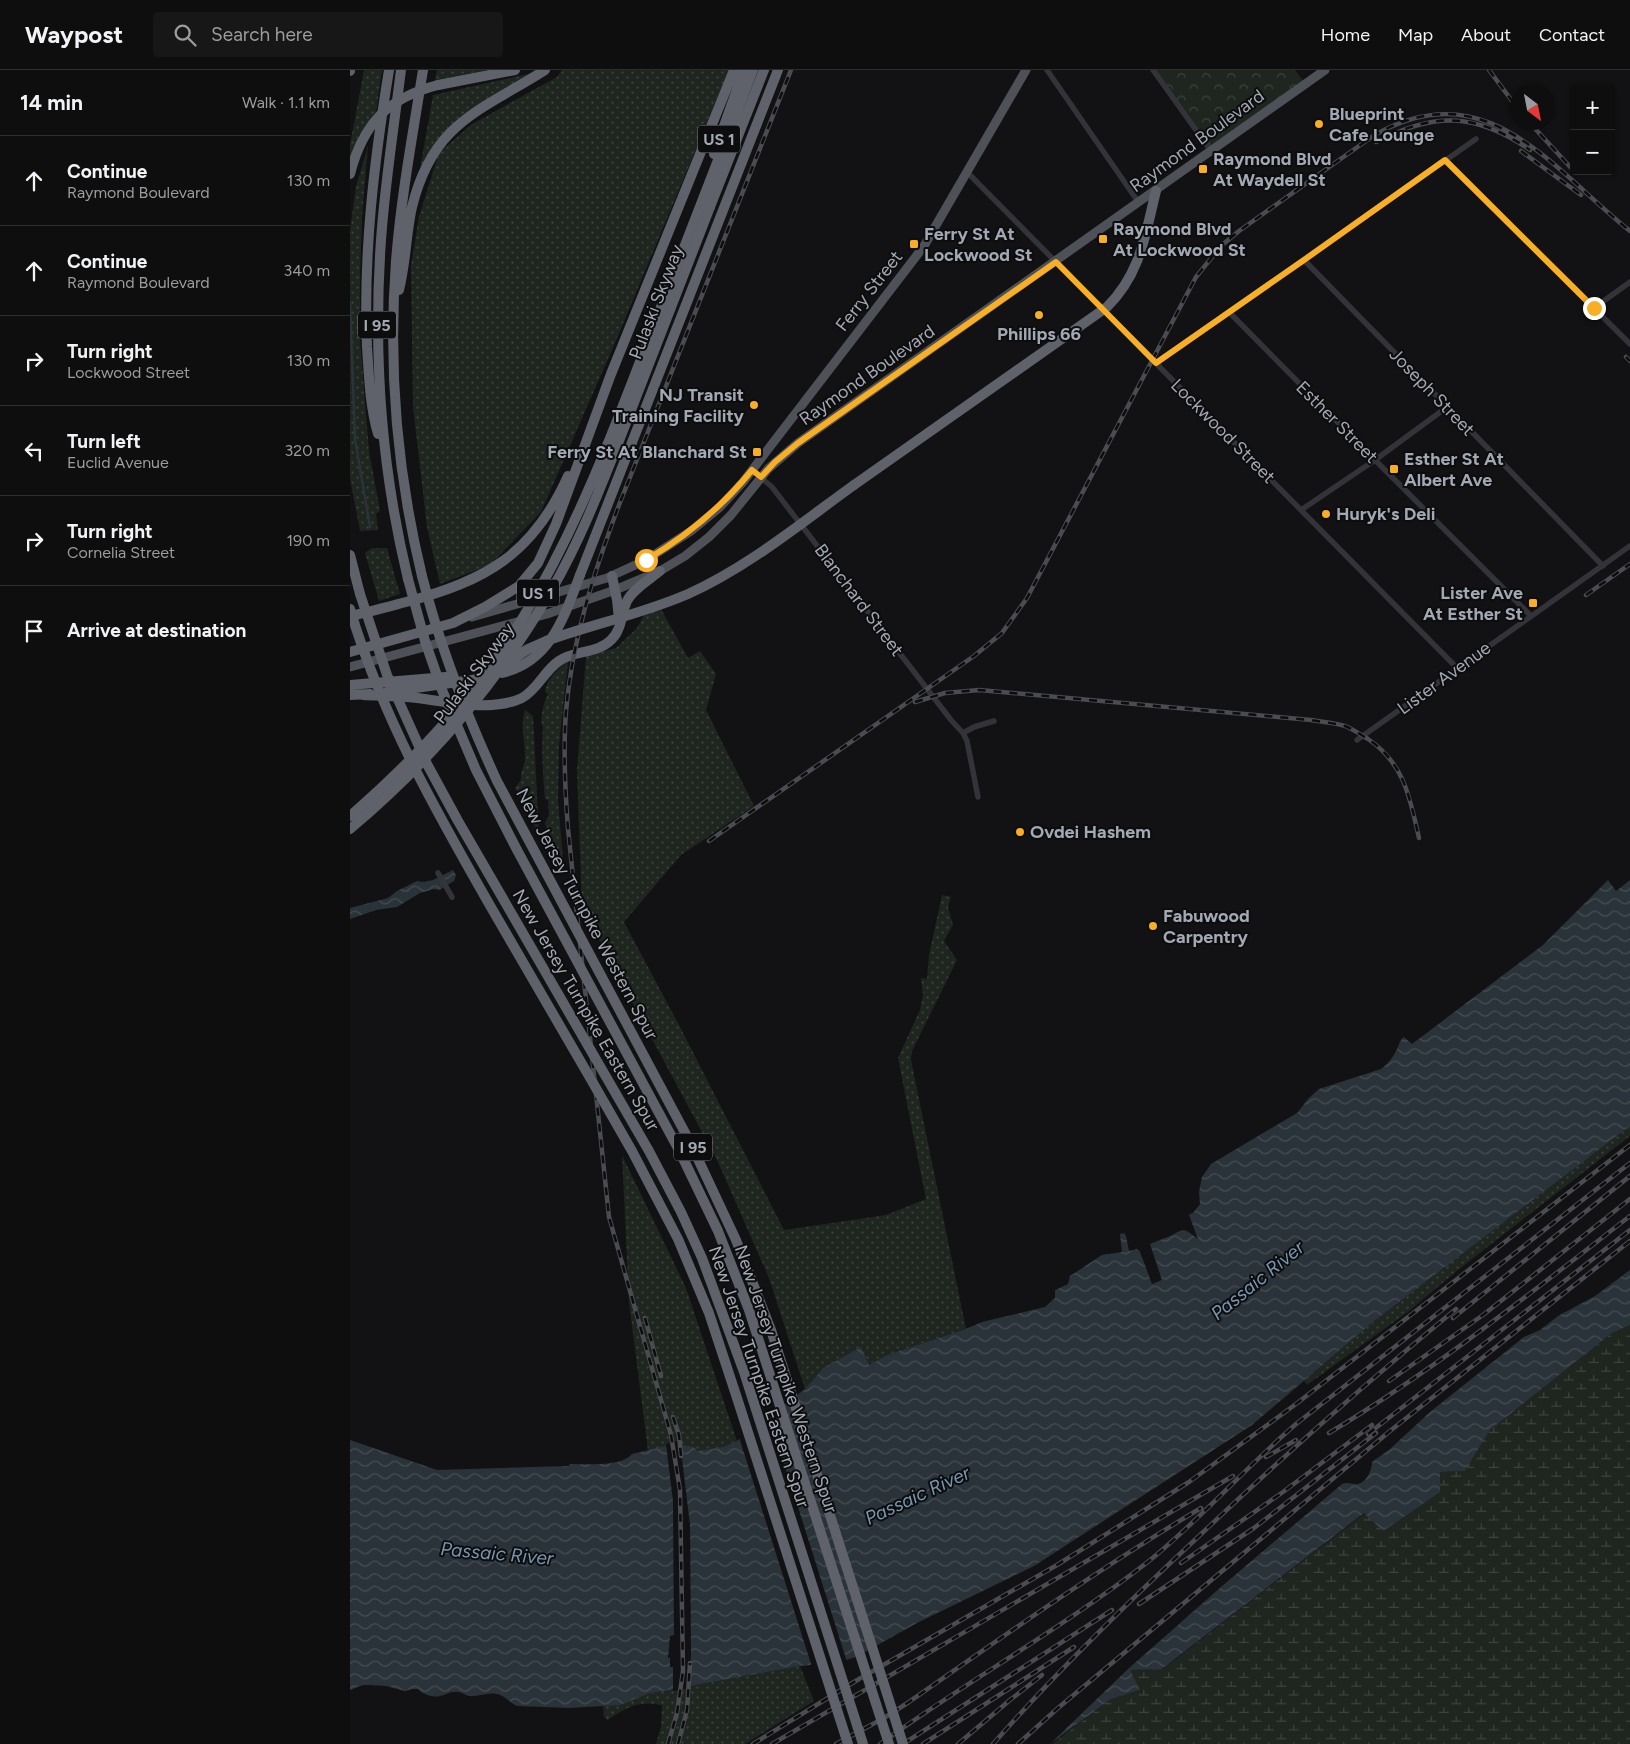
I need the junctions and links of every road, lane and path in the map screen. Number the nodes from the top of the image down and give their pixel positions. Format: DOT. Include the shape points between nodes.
graph roads {
  1 [pos="389,70"];
  2 [pos="401,70"];
  3 [pos="423,70"];
  4 [pos="515,70"];
  5 [pos="545,70"];
  6 [pos="734,70"];
  7 [pos="744,70"];
  8 [pos="753,70"];
  9 [pos="764,70"];
  10 [pos="770,70"];
  11 [pos="778,70"];
  12 [pos="1026,70"];
  13 [pos="1047,70"];
  14 [pos="1153,70"];
  15 [pos="1325,70"];
  16 [pos="1476,139"];
  17 [pos="1211,151"];
  18 [pos="1445,160"];
  19 [pos="968,173"];
  20 [pos="350,174"];
  21 [pos="722,176"];
  22 [pos="1156,191"];
  23 [pos="1139,203"];
  24 [pos="696,210"];
  25 [pos="1304,260"];
  26 [pos="1056,262"];
  27 [pos="1630,282"];
  28 [pos="1594,308"];
  29 [pos="394,310"];
  30 [pos="1104,310"];
  31 [pos="1229,312"];
  32 [pos="1630,344"];
  33 [pos="1156,363"];
  34 [pos="611,374"];
  35 [pos="1447,407"];
  36 [pos="385,459"];
  37 [pos="1374,460"];
  38 [pos="752,470"];
  39 [pos="761,477"];
  40 [pos="1302,510"];
  41 [pos="1630,546"];
  42 [pos="350,555"];
  43 [pos="1603,566"];
  44 [pos="660,571"];
  45 [pos="612,576"];
  46 [pos="615,590"];
  47 [pos="350,610"];
  48 [pos="350,616"];
  49 [pos="1531,616"];
  50 [pos="453,623"];
  51 [pos="619,627"];
  52 [pos="387,642"];
  53 [pos="350,646"];
  54 [pos="350,652"];
  55 [pos="350,667"];
  56 [pos="1457,668"];
  57 [pos="502,670"];
  58 [pos="350,685"];
  59 [pos="350,695"];
  60 [pos="364,695"];
  61 [pos="994,721"];
  62 [pos="963,733"];
  63 [pos="1357,740"];
  64 [pos="978,798"];
  65 [pos="350,816"];
  66 [pos="350,829"];
  67 [pos="438,873"];
  68 [pos="452,897"];
  69 [pos="848,1744"];
  70 [pos="863,1744"];
  71 [pos="888,1744"];
  72 [pos="903,1744"];
  1 -- 36 [label="highway" via="378,136 366,298 372,416"];
  2 -- 36 [label="highway, New Jersey Turnpike Western Spur / I 95" via="378,280 378,358"];
  3 -- 29 [label="highway, New Jersey Turnpike Western Spur / I 95" via="402,209"];
  4 -- 20 [label="highway, bridge" via="438,86 407,95 389,106 378,116 361,142"];
  5 -- 29 [label="highway" via="468,117 436,148 422,175 412,208 404,270"];
  6 -- 34 [label="highway"];
  7 -- 24 [label="highway, US 1"];
  8 -- 24 [label="highway"];
  9 -- 21 [label="highway"];
  10 -- 21 [label="highway, US 1"];
  11 -- 57 [label="highway, bridge" via="562,621 551,641 528,661 512,670"];
  12 -- 19 [label="main road, Ferry Street"];
  13 -- 23 [label="street"];
  14 -- 17 [label="street"];
  15 -- 17 [label="main road, Raymond Boulevard"];
  16 -- 18 [label="street"];
  17 -- 22 [label="main road, Raymond Boulevard"];
  18 -- 25 [label="street"];
  18 -- 28 [label="street"];
  19 -- 26 [label="street, Lockwood Street"];
  19 -- 38 [label="main road, Ferry Street" via="924,246"];
  21 -- 57 [label="highway, Pulaski Skyway / US 1, bridge" via="588,517 552,590"];
  22 -- 23 [label="main road, Raymond Boulevard"];
  22 -- 30 [label="highway" via="1137,264 1124,288"];
  23 -- 26 [label="main road, Raymond Boulevard"];
  24 -- 65 [label="highway, Pulaski Skyway / US 1, bridge" via="597,473 564,544 525,615 455,711 400,770"];
  25 -- 31 [label="street"];
  25 -- 35 [label="street, Joseph Street"];
  26 -- 30 [label="street, Lockwood Street"];
  26 -- 39 [label="main road, Raymond Boulevard" via="798,443"];
  27 -- 28 [label="street"];
  28 -- 32 [label="street"];
  29 -- 72 [label="highway, New Jersey Turnpike Western Spur / I 95, bridge" via="394,378 407,505 422,576 450,672 496,781 690,1142 744,1258 778,1351"];
  30 -- 33 [label="street, Lockwood Street"];
  30 -- 57 [label="highway, bridge" via="750,558 705,586 660,605 546,641 528,649"];
  31 -- 33 [label="street"];
  31 -- 37 [label="street, Esther Street"];
  33 -- 40 [label="street, Lockwood Street"];
  34 -- 48 [label="highway" via="561,490 537,527 515,552 491,570 454,588"];
  34 -- 50 [label="highway" via="556,524 538,563 524,581 506,595"];
  35 -- 37 [label="street"];
  35 -- 43 [label="street, Joseph Street"];
  36 -- 71 [label="highway, New Jersey Turnpike Western Spur / I 95, bridge" via="408,579 442,690 476,770 511,840 680,1152 732,1264 766,1358"];
  37 -- 40 [label="street"];
  37 -- 49 [label="street, Esther Street"];
  38 -- 39 [label="street, Blanchard Street"];
  38 -- 45 [label="main road" via="720,507 691,531 646,560"];
  39 -- 44 [label="main road, Raymond Boulevard" via="717,530"];
  39 -- 62 [label="street, Blanchard Street"];
  40 -- 56 [label="street, Lockwood Street"];
  41 -- 43 [label="street, Lister Avenue"];
  42 -- 70 [label="highway, New Jersey Turnpike Eastern Spur / I 95, bridge" via="388,675 427,764 649,1152 702,1258 741,1363"];
  43 -- 49 [label="street, Lister Avenue"];
  44 -- 46 [label="main road, Raymond Boulevard"];
  44 -- 51 [label="highway" via="628,598"];
  45 -- 46 [label="highway"];
  45 -- 50 [label="main road"];
  46 -- 51 [label="highway"];
  46 -- 55 [label="main road, Raymond Boulevard" via="530,619"];
  47 -- 69 [label="highway, New Jersey Turnpike Eastern Spur, bridge" via="377,686 413,768 636,1158 684,1252 730,1375"];
  49 -- 56 [label="street, Lister Avenue"];
  50 -- 52 [label="highway"];
  51 -- 60 [label="highway" via="608,643 559,661 532,691 511,702 466,704"];
  52 -- 53 [label="highway"];
  52 -- 54 [label="highway"];
  56 -- 63 [label="street, Lister Avenue"];
  57 -- 58 [label="highway"];
  57 -- 60 [label="highway" via="475,680"];
  57 -- 66 [label="highway, Pulaski Skyway / US 1, bridge" via="422,763"];
  59 -- 60 [label="highway"];
  61 -- 62 [label="street"];
  62 -- 64 [label="street, Blanchard Street"];
  67 -- 68 [label="street"];
}
